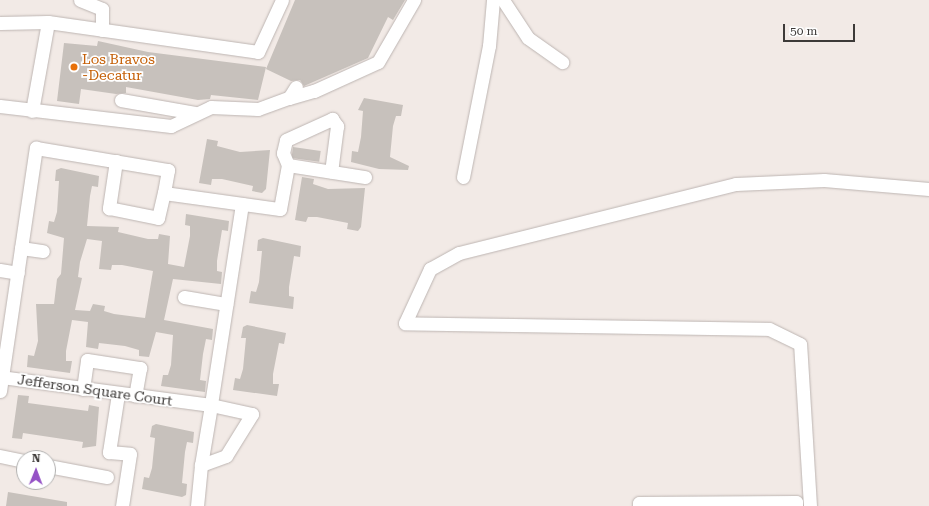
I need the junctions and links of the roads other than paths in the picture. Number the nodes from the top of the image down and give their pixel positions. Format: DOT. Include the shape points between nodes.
graph roads {
  1 [pos="80,0"];
  2 [pos="282,0"];
  3 [pos="414,0"];
  4 [pos="493,0"];
  5 [pos="503,0"];
  6 [pos="48,22"];
  7 [pos="0,23"];
  8 [pos="102,30"];
  9 [pos="562,62"];
  10 [pos="296,87"];
  11 [pos="289,98"];
  12 [pos="121,100"];
  13 [pos="0,106"];
  14 [pos="32,111"];
  15 [pos="195,113"];
  16 [pos="116,162"];
  17 [pos="288,165"];
  18 [pos="331,172"];
  19 [pos="365,177"];
  20 [pos="463,177"];
  21 [pos="929,189"];
  22 [pos="164,193"];
  23 [pos="242,204"];
  24 [pos="21,248"];
  25 [pos="43,251"];
  26 [pos="0,270"];
  27 [pos="18,273"];
  28 [pos="184,297"];
  29 [pos="226,304"];
  30 [pos="2,377"];
  31 [pos="83,389"];
  32 [pos="0,391"];
  33 [pos="118,394"];
  34 [pos="136,396"];
  35 [pos="212,405"];
  36 [pos="0,456"];
  37 [pos="16,459"];
  38 [pos="201,464"];
  39 [pos="56,468"];
  40 [pos="107,478"];
  41 [pos="122,506"];
  42 [pos="197,506"];
  43 [pos="639,506"];
  44 [pos="796,506"];
  45 [pos="810,506"];
  1 -- 8 [label="street" via="102,9"];
  2 -- 8 [label="street" via="258,52"];
  3 -- 11 [label="street" via="378,62 314,91"];
  4 -- 20 [label="street" via="488,46"];
  5 -- 9 [label="street" via="528,38"];
  6 -- 7 [label="street"];
  6 -- 8 [label="street"];
  6 -- 14 [label="street"];
  10 -- 11 [label="street"];
  11 -- 15 [label="street" via="258,109 211,107"];
  12 -- 15 [label="street"];
  13 -- 14 [label="street"];
  14 -- 15 [label="street" via="171,126"];
  16 -- 22 [label="street, Jefferson Square Court" via="168,170"];
  16 -- 22 [label="street" via="109,208 158,218"];
  16 -- 24 [label="street, Jefferson Square Court" via="36,148"];
  17 -- 18 [label="street"];
  17 -- 18 [label="street" via="283,153 286,140 332,119 337,126"];
  17 -- 23 [label="street" via="280,209"];
  18 -- 19 [label="street"];
  21 -- 45 [label="street" via="824,180 736,184 459,253 430,269 405,323 769,329 800,344"];
  22 -- 23 [label="street"];
  23 -- 29 [label="street"];
  24 -- 25 [label="street"];
  24 -- 27 [label="street, Jefferson Square Court"];
  26 -- 27 [label="street"];
  27 -- 30 [label="street, Jefferson Square Court"];
  28 -- 29 [label="street"];
  29 -- 35 [label="street"];
  30 -- 31 [label="street, Jefferson Square Court"];
  30 -- 32 [label="street"];
  31 -- 33 [label="street, Jefferson Square Court"];
  31 -- 34 [label="street" via="87,360 140,368"];
  33 -- 34 [label="street, Jefferson Square Court"];
  33 -- 41 [label="street" via="109,452 130,454"];
  34 -- 35 [label="street, Jefferson Square Court"];
  35 -- 38 [label="street"];
  35 -- 38 [label="street, Jefferson Square Court" via="252,414 226,456"];
  36 -- 37 [label="street"];
  38 -- 42 [label="street"];
  39 -- 40 [label="street"];
  43 -- 44 [label="street" via="639,502 796,502"];
}
